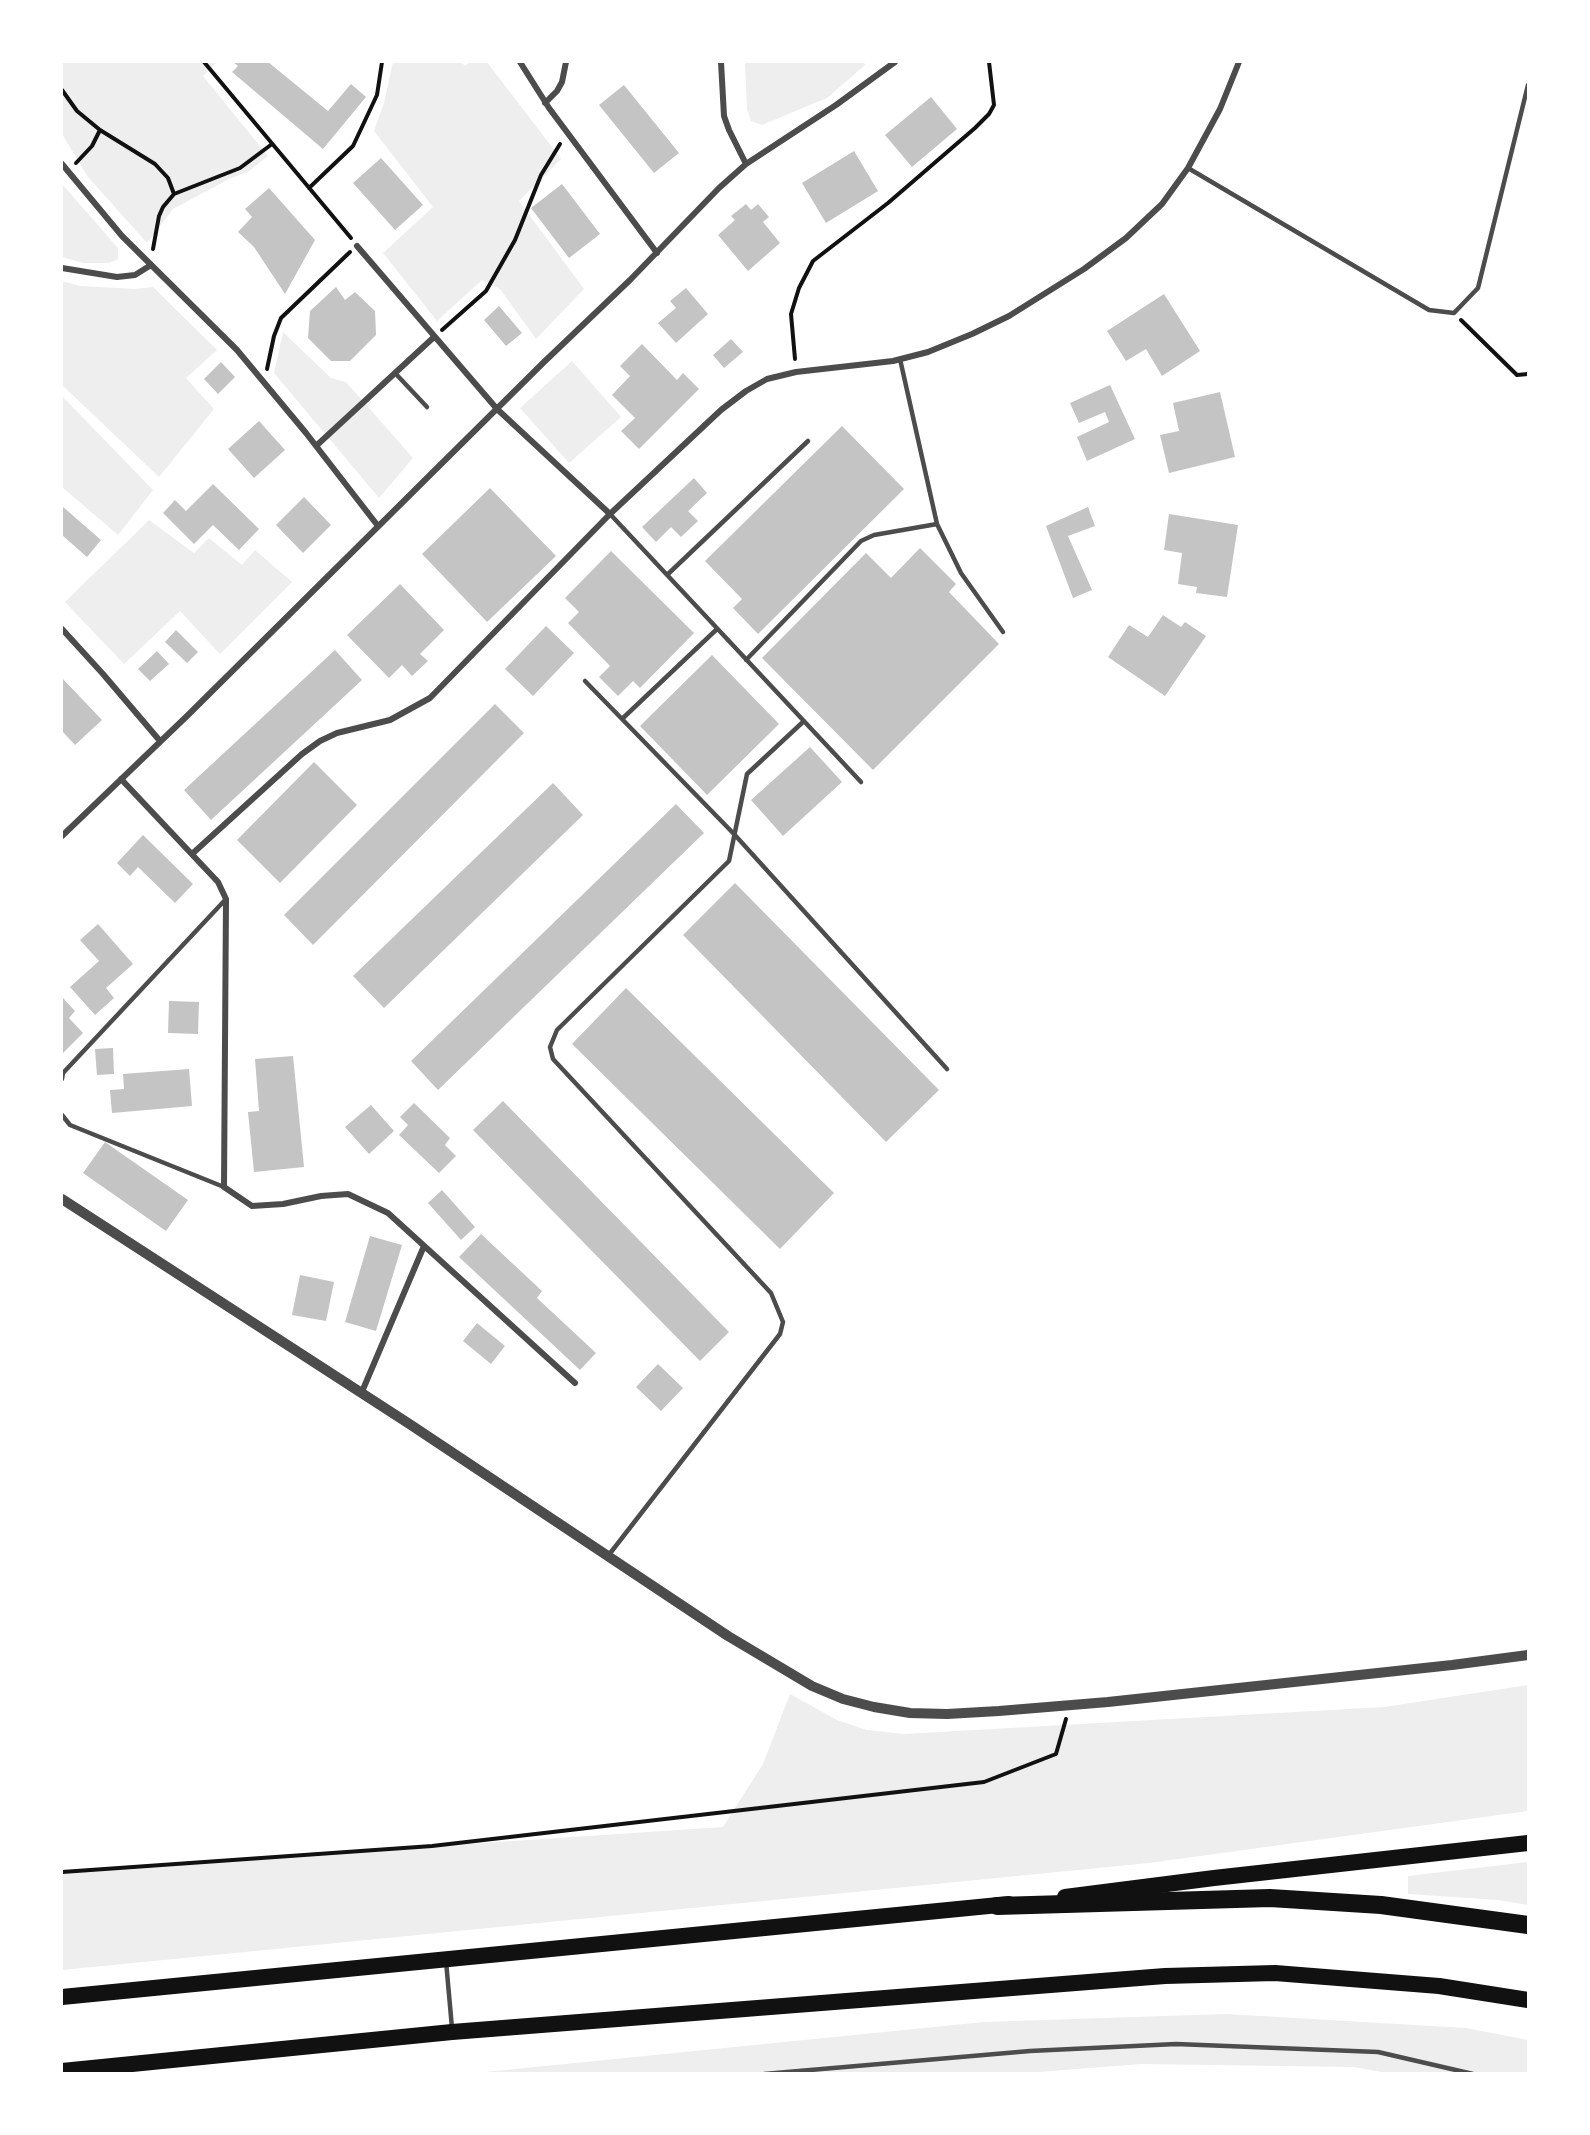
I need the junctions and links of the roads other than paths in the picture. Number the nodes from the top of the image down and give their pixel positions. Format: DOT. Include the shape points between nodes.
graph roads {
  1 [pos="520,62"];
  2 [pos="566,62"];
  3 [pos="721,62"];
  4 [pos="1239,62"];
  5 [pos="890,63"];
  6 [pos="1528,85"];
  7 [pos="545,104"];
  8 [pos="62,164"];
  9 [pos="746,164"];
  10 [pos="1188,168"];
  11 [pos="357,246"];
  12 [pos="657,253"];
  13 [pos="151,265"];
  14 [pos="62,268"];
  15 [pos="434,337"];
  16 [pos="900,359"];
  17 [pos="395,373"];
  18 [pos="427,408"];
  19 [pos="497,409"];
  20 [pos="808,441"];
  21 [pos="316,446"];
  22 [pos="610,514"];
  23 [pos="937,524"];
  24 [pos="378,526"];
  25 [pos="667,575"];
  26 [pos="62,629"];
  27 [pos="717,629"];
  28 [pos="1003,632"];
  29 [pos="746,660"];
  30 [pos="585,681"];
  31 [pos="622,719"];
  32 [pos="804,721"];
  33 [pos="160,741"];
  34 [pos="121,779"];
  35 [pos="861,782"];
  36 [pos="734,834"];
  37 [pos="62,836"];
  38 [pos="192,854"];
  39 [pos="226,899"];
  40 [pos="947,1069"];
  41 [pos="62,1079"];
  42 [pos="62,1115"];
  43 [pos="224,1187"];
  44 [pos="62,1199"];
  45 [pos="424,1246"];
  46 [pos="575,1383"];
  47 [pos="361,1394"];
  48 [pos="608,1556"];
  49 [pos="1528,1655"];
  50 [pos="1528,1843"];
  51 [pos="997,1906"];
  52 [pos="1528,1925"];
  53 [pos="446,1959"];
  54 [pos="62,1997"];
  55 [pos="1528,2000"];
  56 [pos="452,2032"];
  57 [pos="62,2071"];
  58 [pos="764,2073"];
  59 [pos="1473,2073"];
  1 -- 7 [label="street"];
  2 -- 7 [label="street" via="562,82"];
  3 -- 9 [label="street" via="724,116"];
  4 -- 10 [label="street" via="1220,109"];
  5 -- 9 [label="street" via="836,105"];
  6 -- 10 [label="lane" via="1478,288 1454,313 1429,310"];
  7 -- 12 [label="street"];
  8 -- 13 [label="street"];
  9 -- 12 [label="street"];
  10 -- 16 [label="street" via="1162,204 1126,238 1084,269 1009,316 928,352"];
  11 -- 15 [label="street"];
  12 -- 19 [label="street"];
  13 -- 14 [label="street" via="135,275 117,277"];
  13 -- 21 [label="street" via="237,350"];
  15 -- 17 [label="street"];
  15 -- 19 [label="street"];
  16 -- 22 [label="street" via="767,379 721,410"];
  16 -- 23 [label="lane"];
  17 -- 18 [label="lane"];
  17 -- 21 [label="street"];
  19 -- 22 [label="street"];
  19 -- 24 [label="street"];
  20 -- 25 [label="lane"];
  21 -- 24 [label="street"];
  22 -- 25 [label="lane"];
  22 -- 38 [label="street" via="429,698 390,720 320,741"];
  23 -- 28 [label="lane" via="961,573"];
  23 -- 29 [label="lane" via="874,535 861,541"];
  24 -- 33 [label="street"];
  25 -- 27 [label="lane"];
  26 -- 33 [label="street"];
  27 -- 29 [label="lane"];
  27 -- 31 [label="lane"];
  29 -- 32 [label="lane"];
  30 -- 31 [label="lane"];
  31 -- 36 [label="lane"];
  32 -- 35 [label="lane"];
  32 -- 36 [label="lane" via="747,774"];
  33 -- 34 [label="street"];
  34 -- 37 [label="street"];
  34 -- 38 [label="street"];
  36 -- 40 [label="lane"];
  36 -- 48 [label="lane" via="729,861 557,1030 550,1047 553,1059 771,1293 783,1322 780,1334"];
  38 -- 39 [label="street" via="218,882"];
  39 -- 41 [label="lane" via="63,1073"];
  39 -- 43 [label="street"];
  42 -- 43 [label="lane" via="70,1125"];
  43 -- 45 [label="street" via="252,1206 348,1194 388,1213"];
  44 -- 47 [label="street"];
  45 -- 46 [label="street"];
  45 -- 47 [label="street"];
  47 -- 48 [label="street"];
  48 -- 49 [label="street" via="812,1686 874,1707 919,1713 1070,1706"];
  50 -- 51 [label="highway"];
  51 -- 52 [label="highway" via="1270,1898 1382,1905"];
  51 -- 53 [label="highway"];
  53 -- 54 [label="highway"];
  53 -- 56 [label="lane"];
  55 -- 56 [label="highway" via="1439,1986 1275,1973 1165,1976"];
  56 -- 57 [label="highway"];
  58 -- 59 [label="lane" via="1030,2051 1176,2044 1378,2052"];
}
